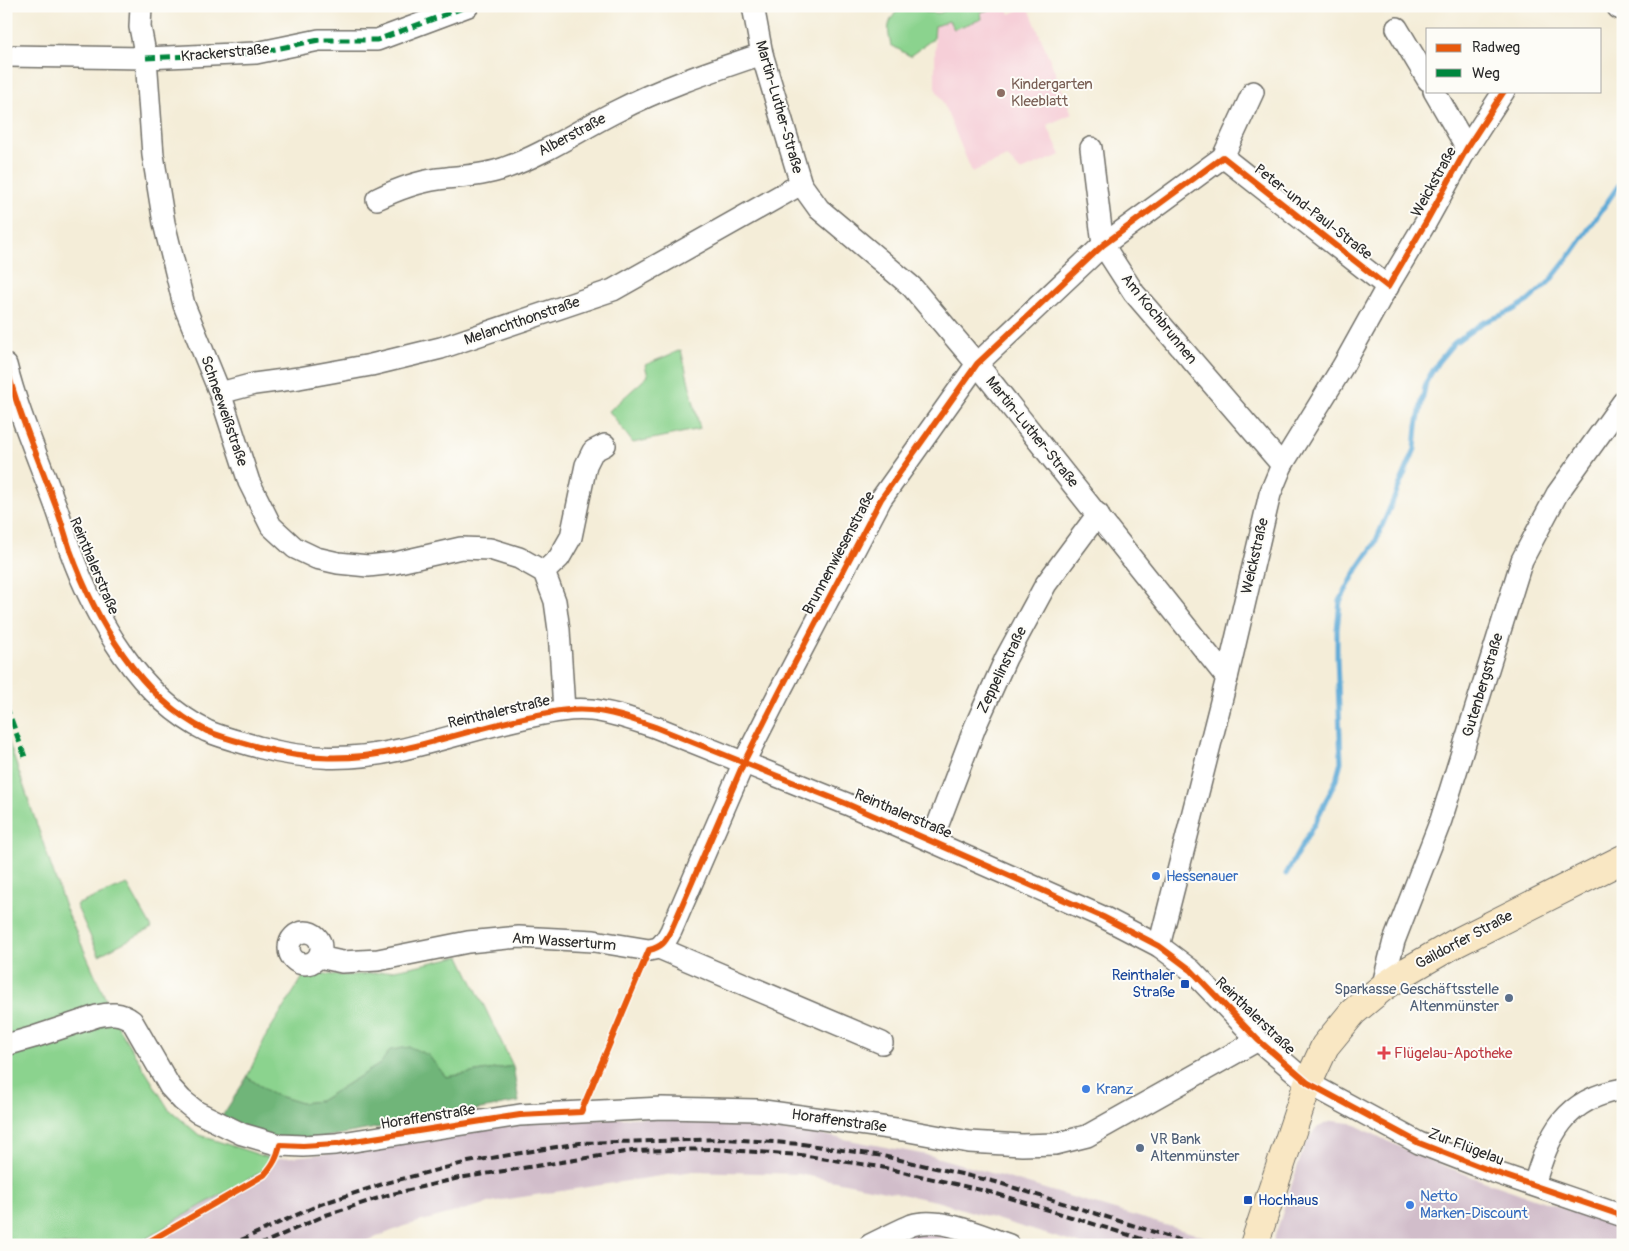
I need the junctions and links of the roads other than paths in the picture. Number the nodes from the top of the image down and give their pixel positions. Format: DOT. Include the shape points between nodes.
graph roads {
  1 [pos="141,6"];
  2 [pos="468,6"];
  3 [pos="753,6"];
  4 [pos="1397,28"];
  5 [pos="762,54"];
  6 [pos="6,56"];
  7 [pos="146,58"];
  8 [pos="1426,77"];
  9 [pos="1253,92"];
  10 [pos="1435,92"];
  11 [pos="1503,92"];
  12 [pos="1091,148"];
  13 [pos="1467,148"];
  14 [pos="1223,157"];
  15 [pos="801,184"];
  16 [pos="377,199"];
  17 [pos="1103,246"];
  18 [pos="1388,287"];
  19 [pos="977,364"];
  20 [pos="6,365"];
  21 [pos="220,393"];
  22 [pos="1623,402"];
  23 [pos="605,446"];
  24 [pos="1282,465"];
  25 [pos="1098,514"];
  26 [pos="544,572"];
  27 [pos="1227,678"];
  28 [pos="564,710"];
  29 [pos="744,762"];
  30 [pos="932,840"];
  31 [pos="1623,859"];
  32 [pos="1159,946"];
  33 [pos="659,948"];
  34 [pos="319,957"];
  35 [pos="1382,988"];
  36 [pos="1258,1040"];
  37 [pos="882,1043"];
  38 [pos="6,1045"];
  39 [pos="1308,1083"];
  40 [pos="1623,1089"];
  41 [pos="1534,1185"];
  42 [pos="1623,1216"];
  43 [pos="870,1245"];
  44 [pos="1009,1245"];
  45 [pos="1254,1245"];
  1 -- 7 [label="street, Schneeweißstraße" via="140,27"];
  2 -- 7 [label="street, Krackerstraße" via="376,40 319,40 256,53"];
  3 -- 5 [label="street, Martin-Luther-Straße"];
  4 -- 8 [label="street"];
  5 -- 15 [label="street, Martin-Luther-Straße"];
  5 -- 16 [label="street, Alberstraße" via="688,79 617,110 544,151 504,169 436,179 404,187"];
  6 -- 7 [label="street, Krackerstraße"];
  7 -- 21 [label="street, Schneeweißstraße" via="153,155 164,223 184,306"];
  9 -- 14 [label="street, Brunnenwiesenstraße"];
  10 -- 13 [label="street, Weickstraße"];
  11 -- 13 [label="street, Weickstraße"];
  12 -- 17 [label="street, Am Kochbrunnen"];
  13 -- 18 [label="street, Weickstraße"];
  14 -- 17 [label="street, Brunnenwiesenstraße"];
  14 -- 18 [label="street, Peter-und-Paul-Straße"];
  15 -- 19 [label="street, Martin-Luther-Straße" via="819,209 912,288"];
  15 -- 21 [label="street, Melanchthonstraße" via="613,290 441,348 371,365 254,384"];
  17 -- 19 [label="street, Brunnenwiesenstraße"];
  17 -- 24 [label="street, Am Kochbrunnen" via="1134,293"];
  18 -- 24 [label="street, Weickstraße"];
  19 -- 25 [label="street, Martin-Luther-Straße"];
  19 -- 29 [label="street, Brunnenwiesenstraße" via="881,499"];
  20 -- 28 [label="street, Reinthalerstraße" via="14,397 97,613 123,655 148,685 172,708 207,730 281,752 316,758 359,757"];
  21 -- 26 [label="street, Schneeweißstraße" via="249,482 271,526 295,548 316,558 368,566 461,548 490,548 519,558"];
  22 -- 35 [label="street, Gutenbergstraße" via="1556,494 1522,560 1441,820 1394,941"];
  23 -- 26 [label="street" via="593,451 586,465 571,537 559,558"];
  24 -- 27 [label="street, Weickstraße" via="1270,494"];
  25 -- 27 [label="street, Martin-Luther-Straße"];
  25 -- 30 [label="street, Zeppelinstraße" via="1046,584 1006,658 975,727"];
  26 -- 28 [label="street" via="555,601"];
  27 -- 32 [label="street, Weickstraße"];
  28 -- 29 [label="street, Reinthalerstraße" via="591,710 624,717"];
  29 -- 30 [label="street, Reinthalerstraße"];
  29 -- 33 [label="street, Brunnenwiesenstraße" via="671,931"];
  30 -- 32 [label="street, Reinthalerstraße" via="1103,917"];
  31 -- 35 [label="main road, Gaildorfer Straße" via="1454,944"];
  32 -- 36 [label="street, Reinthalerstraße" via="1191,970"];
  33 -- 34 [label="street, Am Wasserturm" via="650,950 594,941 519,937 468,942 378,960 342,962"];
  33 -- 37 [label="street, Am Wasserturm"];
  35 -- 39 [label="main road, Gaildorfer Straße" via="1352,1012 1325,1046"];
  36 -- 38 [label="street, Horaffenstraße" via="1087,1136 1055,1144 1022,1145 969,1142 756,1110 662,1108 520,1116 335,1144 280,1145 242,1134 197,1112 182,1100 170,1087 132,1021 121,1015 97,1016"];
  36 -- 39 [label="street, Reinthalerstraße"];
  39 -- 41 [label="street, Zur Flügelau" via="1420,1143"];
  39 -- 45 [label="main road, Gaildorfer Straße"];
  40 -- 41 [label="street" via="1597,1096 1561,1122 1543,1154"];
  41 -- 42 [label="street, Zur Flügelau"];
  43 -- 44 [label="street" via="913,1225 925,1223 951,1226"];
}
